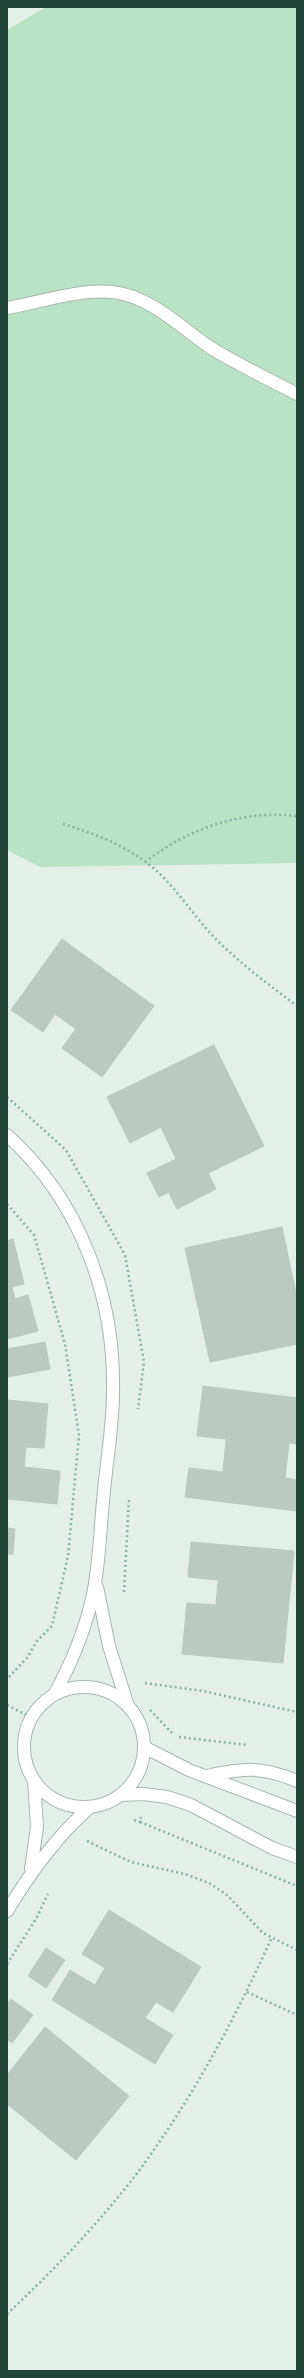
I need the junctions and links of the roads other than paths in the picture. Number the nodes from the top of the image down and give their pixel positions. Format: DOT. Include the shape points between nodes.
graph roads {
  1 [pos="7,308"];
  2 [pos="297,394"];
  3 [pos="7,1135"];
  4 [pos="96,1580"];
  5 [pos="54,1695"];
  6 [pos="129,1708"];
  7 [pos="144,1747"];
  8 [pos="207,1776"];
  9 [pos="34,1780"];
  10 [pos="297,1781"];
  11 [pos="121,1795"];
  12 [pos="90,1807"];
  13 [pos="297,1811"];
  14 [pos="297,1857"];
  15 [pos="30,1874"];
  16 [pos="7,1911"];
  1 -- 2 [label="street" via="90,291 113,292 136,298 157,308 230,359"];
  3 -- 4 [label="street" via="23,1149 56,1191 82,1237 101,1287 112,1339 113,1392"];
  4 -- 5 [label="street" via="80,1639"];
  4 -- 6 [label="street" via="110,1646"];
  5 -- 6 [label="street" via="85,1687 117,1696"];
  5 -- 9 [label="street" via="32,1718 26,1733 24,1749 27,1766"];
  6 -- 7 [label="street" via="137,1719"];
  7 -- 8 [label="street"];
  7 -- 11 [label="street" via="138,1774"];
  8 -- 10 [label="street" via="251,1768 274,1772"];
  8 -- 13 [label="street"];
  9 -- 12 [label="street" via="58,1802 74,1807"];
  9 -- 15 [label="street" via="37,1827"];
  11 -- 12 [label="street" via="112,1801"];
  11 -- 14 [label="street" via="167,1797 191,1805 272,1848"];
  12 -- 15 [label="street" via="63,1833"];
  15 -- 16 [label="street"];
}
